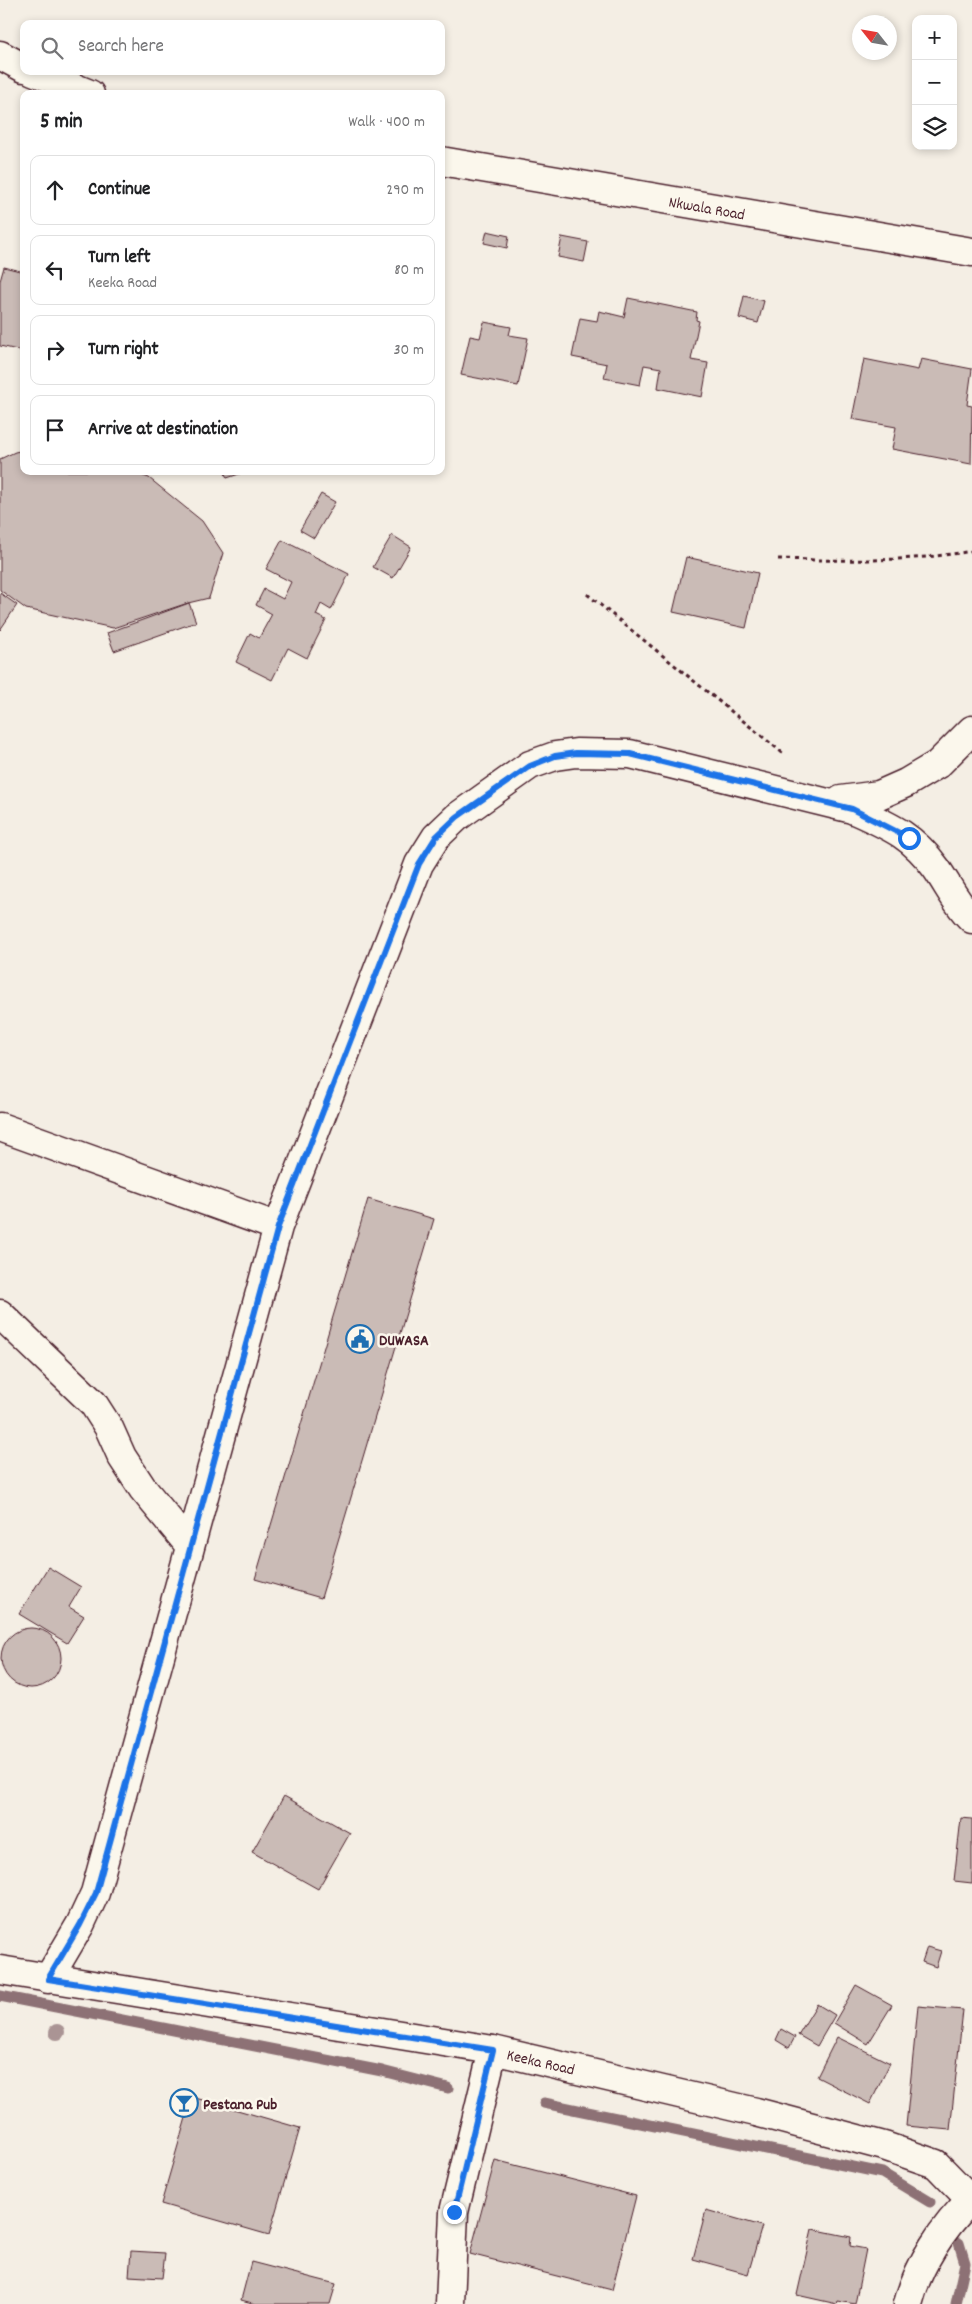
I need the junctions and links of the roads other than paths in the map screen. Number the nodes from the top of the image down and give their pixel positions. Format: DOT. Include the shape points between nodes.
graph roads {
  1 [pos="0,55"];
  2 [pos="20,66"];
  3 [pos="43,75"];
  4 [pos="80,90"];
  5 [pos="445,162"];
  6 [pos="972,252"];
  7 [pos="972,730"];
  8 [pos="841,800"];
  9 [pos="972,919"];
  10 [pos="0,1127"];
  11 [pos="278,1227"];
  12 [pos="0,1314"];
  13 [pos="190,1546"];
  14 [pos="0,1970"];
  15 [pos="48,1979"];
  16 [pos="493,2050"];
  17 [pos="971,2200"];
  18 [pos="450,2304"];
  19 [pos="908,2304"];
  1 -- 2 [label="street"];
  3 -- 4 [label="street"];
  5 -- 6 [label="street, Nkwala Road"];
  7 -- 8 [label="street" via="938,764 906,784 879,795"];
  9 -- 11 [label="street" via="935,867 909,838 852,809 630,754 576,753 555,756 530,766 457,817 436,837 419,864"];
  10 -- 11 [label="street"];
  11 -- 13 [label="street"];
  12 -- 13 [label="street" via="93,1403 143,1489"];
  13 -- 15 [label="street" via="96,1893"];
  14 -- 15 [label="street, Keeka Road"];
  15 -- 16 [label="street, Keeka Road"];
  16 -- 17 [label="street, Keeka Road" via="884,2146 936,2164"];
  16 -- 18 [label="street" via="454,2212"];
  17 -- 19 [label="street" via="948,2223 930,2253"];
}
